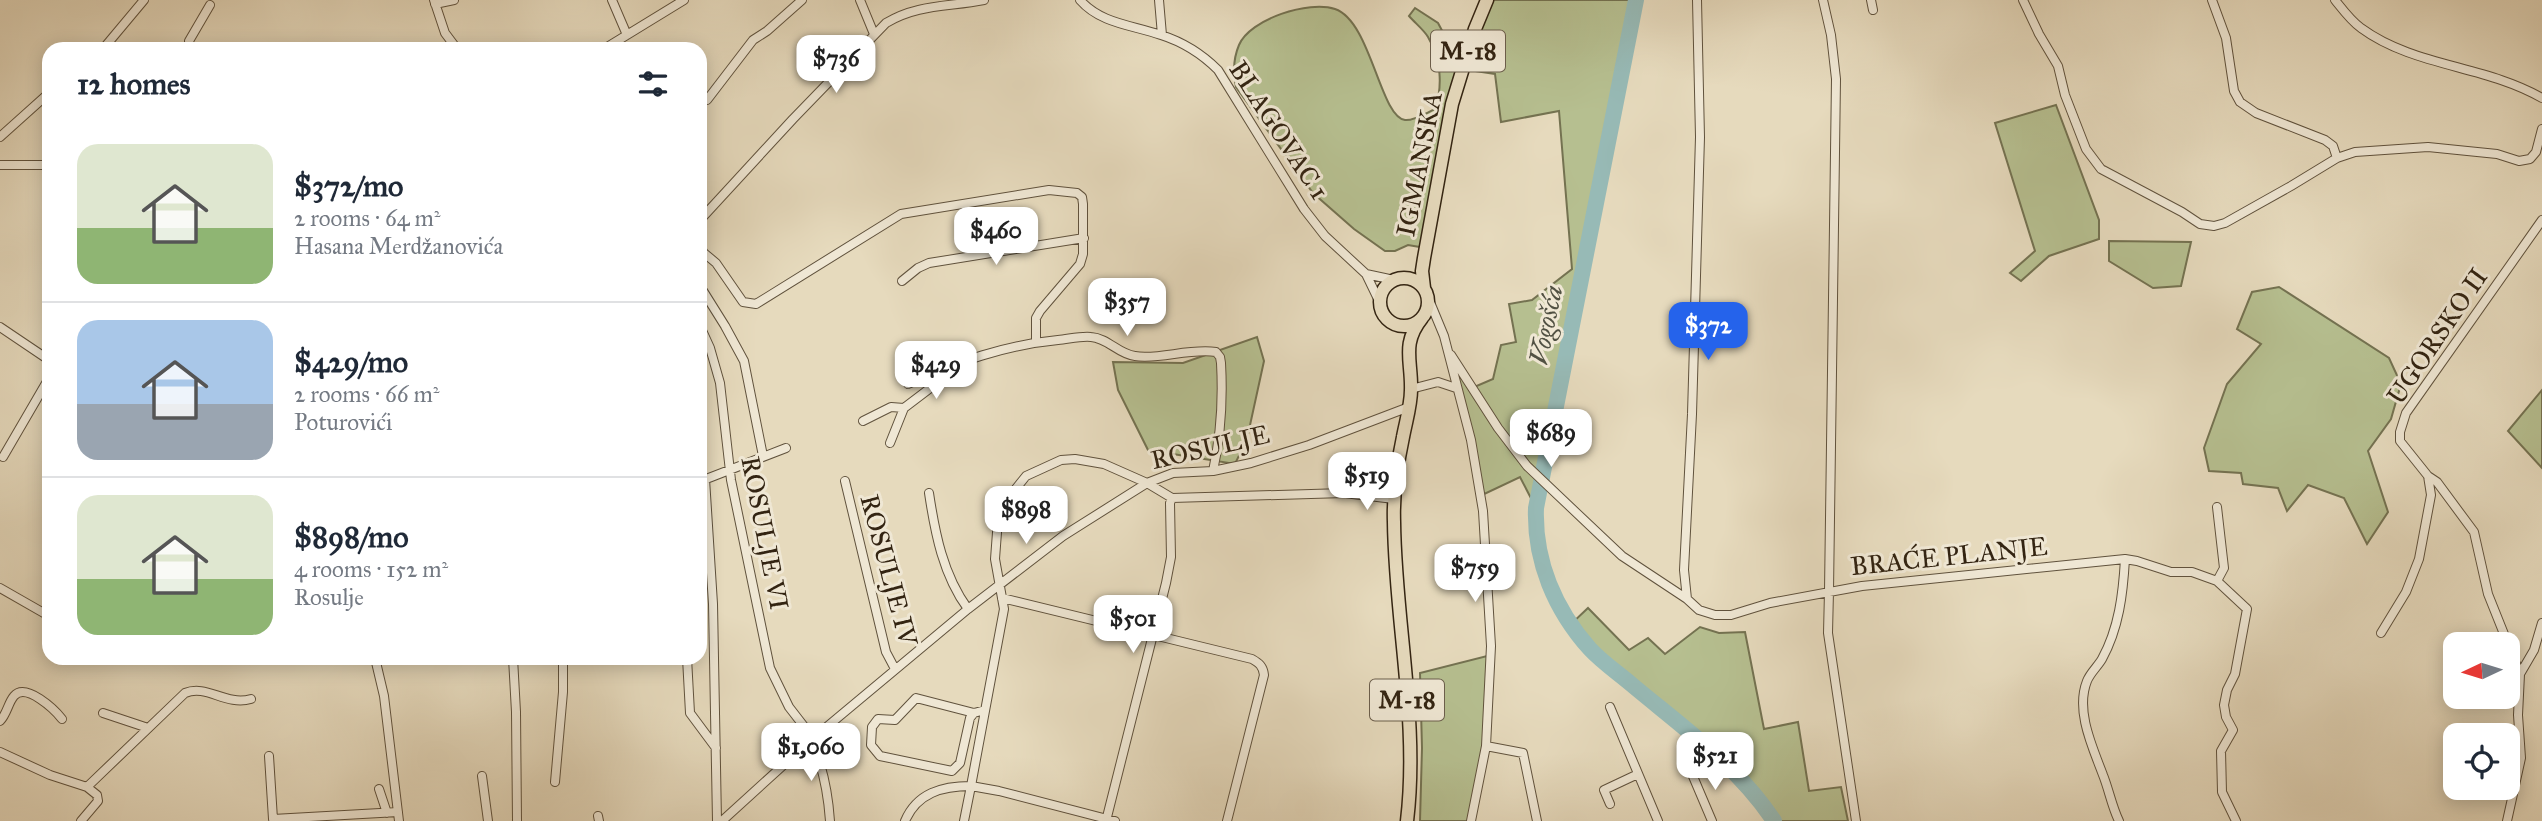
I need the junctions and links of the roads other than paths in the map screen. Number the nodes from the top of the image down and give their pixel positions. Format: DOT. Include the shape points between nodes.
graph roads {
  1 [pos="144,0"];
  2 [pos="454,0"];
  3 [pos="612,0"];
  4 [pos="684,0"];
  5 [pos="802,0"];
  6 [pos="860,0"];
  7 [pos="984,0"];
  8 [pos="1080,0"];
  9 [pos="1158,0"];
  10 [pos="1487,0"];
  11 [pos="1697,0"];
  12 [pos="1823,0"];
  13 [pos="1871,0"];
  14 [pos="2023,0"];
  15 [pos="2212,0"];
  16 [pos="2335,0"];
  17 [pos="435,2"];
  18 [pos="210,5"];
  19 [pos="1873,10"];
  20 [pos="874,34"];
  21 [pos="627,35"];
  22 [pos="1161,35"];
  23 [pos="109,42"];
  24 [pos="189,42"];
  25 [pos="452,42"];
  26 [pos="616,42"];
  27 [pos="2542,97"];
  28 [pos="42,99"];
  29 [pos="707,100"];
  30 [pos="2542,129"];
  31 [pos="0,137"];
  32 [pos="2337,158"];
  33 [pos="0,165"];
  34 [pos="42,165"];
  35 [pos="707,213"];
  36 [pos="2542,220"];
  37 [pos="1084,238"];
  38 [pos="707,255"];
  39 [pos="1424,258"];
  40 [pos="1366,274"];
  41 [pos="1400,279"];
  42 [pos="902,281"];
  43 [pos="1425,291"];
  44 [pos="707,297"];
  45 [pos="1380,303"];
  46 [pos="1423,317"];
  47 [pos="1391,321"];
  48 [pos="1438,323"];
  49 [pos="0,327"];
  50 [pos="707,341"];
  51 [pos="1036,342"];
  52 [pos="1447,349"];
  53 [pos="1408,350"];
  54 [pos="42,355"];
  55 [pos="974,357"];
  56 [pos="908,384"];
  57 [pos="1456,388"];
  58 [pos="42,389"];
  59 [pos="1411,389"];
  60 [pos="1409,407"];
  61 [pos="904,408"];
  62 [pos="863,421"];
  63 [pos="890,443"];
  64 [pos="786,447"];
  65 [pos="762,456"];
  66 [pos="3,457"];
  67 [pos="1399,459"];
  68 [pos="730,468"];
  69 [pos="1213,471"];
  70 [pos="2428,476"];
  71 [pos="707,478"];
  72 [pos="845,481"];
  73 [pos="1147,483"];
  74 [pos="1375,483"];
  75 [pos="1395,483"];
  76 [pos="929,493"];
  77 [pos="1344,493"];
  78 [pos="1172,498"];
  79 [pos="1394,499"];
  80 [pos="2217,507"];
  81 [pos="707,530"];
  82 [pos="2125,559"];
  83 [pos="2217,581"];
  84 [pos="999,585"];
  85 [pos="0,589"];
  86 [pos="1829,591"];
  87 [pos="1002,598"];
  88 [pos="1687,599"];
  89 [pos="968,608"];
  90 [pos="42,612"];
  91 [pos="2542,623"];
  92 [pos="2503,632"];
  93 [pos="2381,633"];
  94 [pos="1154,634"];
  95 [pos="377,665"];
  96 [pos="513,665"];
  97 [pos="563,665"];
  98 [pos="688,665"];
  99 [pos="895,669"];
  100 [pos="2520,674"];
  101 [pos="251,699"];
  102 [pos="1610,707"];
  103 [pos="2518,709"];
  104 [pos="985,710"];
  105 [pos="103,713"];
  106 [pos="974,713"];
  107 [pos="62,719"];
  108 [pos="0,721"];
  109 [pos="148,728"];
  110 [pos="812,739"];
  111 [pos="1486,746"];
  112 [pos="716,748"];
  113 [pos="0,752"];
  114 [pos="269,756"];
  115 [pos="1692,774"];
  116 [pos="1638,775"];
  117 [pos="482,776"];
  118 [pos="555,782"];
  119 [pos="971,786"];
  120 [pos="86,787"];
  121 [pos="379,789"];
  122 [pos="1610,804"];
  123 [pos="387,813"];
  124 [pos="399,817"];
  125 [pos="732,817"];
  126 [pos="1109,820"];
  127 [pos="80,821"];
  128 [pos="488,821"];
  129 [pos="517,821"];
  130 [pos="720,821"];
  131 [pos="830,821"];
  132 [pos="905,821"];
  133 [pos="964,821"];
  134 [pos="1227,821"];
  135 [pos="1407,821"];
  136 [pos="1471,821"];
  137 [pos="1537,821"];
  138 [pos="1658,821"];
  139 [pos="1712,821"];
  140 [pos="1856,821"];
  141 [pos="2119,821"];
  142 [pos="2236,821"];
  143 [pos="2507,821"];
  1 -- 23 [label="street"];
  2 -- 17 [label="street"];
  3 -- 21 [label="street"];
  4 -- 21 [label="street"];
  5 -- 29 [label="street" via="753,40"];
  6 -- 20 [label="street"];
  7 -- 20 [label="street" via="902,13"];
  8 -- 22 [label="street, BLAGOVAC 1" via="1115,23"];
  9 -- 22 [label="street"];
  10 -- 39 [label="main road, IGMANSKA / M-18" via="1452,104"];
  11 -- 88 [label="street" via="1700,137 1684,570"];
  12 -- 86 [label="street" via="1836,79"];
  13 -- 19 [label="street"];
  14 -- 32 [label="street" via="2058,66 2086,149 2101,169 2200,224 2225,223"];
  15 -- 32 [label="street" via="2240,102 2256,113 2325,140"];
  16 -- 27 [label="street" via="2359,27 2402,51"];
  17 -- 25 [label="street"];
  18 -- 24 [label="street"];
  20 -- 35 [label="street"];
  21 -- 26 [label="street"];
  22 -- 40 [label="street, BLAGOVAC 1" via="1204,57 1218,70 1304,209"];
  28 -- 31 [label="street"];
  30 -- 32 [label="street" via="2530,159 2428,147 2355,152"];
  33 -- 34 [label="street"];
  36 -- 70 [label="street, UGORSKO II" via="2406,413 2400,440"];
  37 -- 38 [label="street" via="1082,197 1072,192 1049,190 912,211 756,304 743,303"];
  37 -- 42 [label="street" via="929,263"];
  37 -- 51 [label="street" via="1080,264 1036,318"];
  39 -- 41 [label="main road, IGMANSKA"];
  39 -- 43 [label="main road, IGMANSKA / M-18"];
  40 -- 41 [label="street"];
  40 -- 45 [label="street"];
  41 -- 43 [label="main road" via="1412,279"];
  41 -- 45 [label="main road" via="1384,289"];
  43 -- 46 [label="main road, M-18" via="1428,302"];
  43 -- 48 [label="street"];
  44 -- 65 [label="street" via="744,361"];
  45 -- 47 [label="main road, M-18"];
  46 -- 47 [label="main road" via="1407,326"];
  46 -- 48 [label="street"];
  46 -- 53 [label="main road, M-18"];
  47 -- 53 [label="main road, M-18"];
  48 -- 52 [label="street"];
  49 -- 54 [label="street"];
  50 -- 68 [label="street, ROSULJE VI" via="720,383"];
  51 -- 55 [label="street"];
  51 -- 69 [label="street" via="1091,337 1124,354 1141,357 1216,352 1221,363 1222,401"];
  52 -- 57 [label="street"];
  52 -- 88 [label="street" via="1527,466 1622,556"];
  53 -- 59 [label="main road, M-18"];
  55 -- 56 [label="street"];
  55 -- 61 [label="street"];
  57 -- 59 [label="street" via="1438,382"];
  57 -- 111 [label="street" via="1471,440 1483,511 1491,629"];
  58 -- 66 [label="street"];
  59 -- 60 [label="main road, M-18"];
  60 -- 67 [label="main road, M-18"];
  60 -- 69 [label="street, ROSULJE" via="1309,445"];
  61 -- 62 [label="street" via="891,407"];
  61 -- 63 [label="street"];
  64 -- 65 [label="street"];
  65 -- 68 [label="street"];
  67 -- 74 [label="main road"];
  67 -- 75 [label="main road, M-18"];
  68 -- 71 [label="street"];
  68 -- 110 [label="street, ROSULJE VI" via="771,668 789,707"];
  69 -- 73 [label="street, ROSULJE" via="1173,472"];
  70 -- 92 [label="street, UGORSKO II" via="2474,532 2488,594"];
  70 -- 93 [label="street" via="2431,495 2419,559 2406,592"];
  72 -- 99 [label="street, ROSULJE IV" via="886,652"];
  73 -- 78 [label="street"];
  73 -- 84 [label="street, ROSULJE" via="1063,536"];
  73 -- 84 [label="street" via="1104,464 1075,459 1026,475 999,519 995,559"];
  74 -- 75 [label="street"];
  74 -- 77 [label="street"];
  75 -- 79 [label="main road, M-18"];
  76 -- 89 [label="street" via="941,553"];
  77 -- 78 [label="street"];
  77 -- 79 [label="street"];
  78 -- 94 [label="street" via="1171,557"];
  79 -- 135 [label="main road, M-18" via="1397,601 1407,699"];
  80 -- 83 [label="street" via="2224,568"];
  81 -- 112 [label="street"];
  82 -- 83 [label="street, BRAĆE PLANJE"];
  82 -- 86 [label="street, BRAĆE PLANJE"];
  82 -- 141 [label="street" via="2123,598 2113,634 2087,680 2084,720"];
  83 -- 142 [label="street, BRAĆE PLANJE" via="2247,609 2224,705 2233,730 2221,751 2222,792"];
  84 -- 87 [label="street"];
  84 -- 89 [label="street, ROSULJE"];
  85 -- 90 [label="street"];
  86 -- 88 [label="street" via="1731,615 1699,610"];
  86 -- 140 [label="street, BRAĆE PLANJE" via="1828,632"];
  87 -- 94 [label="street"];
  87 -- 104 [label="street" via="1004,609"];
  89 -- 99 [label="street, ROSULJE"];
  91 -- 100 [label="street"];
  94 -- 126 [label="street"];
  94 -- 134 [label="street" via="1252,659 1263,668"];
  95 -- 124 [label="street"];
  96 -- 129 [label="street"];
  97 -- 118 [label="street"];
  98 -- 112 [label="street" via="691,713"];
  99 -- 110 [label="street, ROSULJE"];
  101 -- 109 [label="street" via="238,702 194,689"];
  102 -- 116 [label="street"];
  103 -- 143 [label="street, UGORSKO II" via="2521,758"];
  104 -- 106 [label="street"];
  104 -- 119 [label="street"];
  105 -- 109 [label="street"];
  106 -- 106 [label="street" via="960,762 952,771 880,756 871,745 872,727 878,719 895,720 916,698"];
  107 -- 108 [label="street" via="47,703 19,692"];
  109 -- 120 [label="street"];
  110 -- 125 [label="street, ROSULJE"];
  110 -- 131 [label="street" via="828,795"];
  111 -- 136 [label="street"];
  111 -- 137 [label="street" via="1523,753"];
  112 -- 130 [label="street"];
  113 -- 120 [label="street"];
  114 -- 123 [label="street" via="272,819"];
  115 -- 139 [label="street"];
  116 -- 122 [label="street" via="1604,790"];
  116 -- 138 [label="street"];
  117 -- 128 [label="street"];
  119 -- 126 [label="street"];
  119 -- 132 [label="street" via="924,796"];
  119 -- 133 [label="street"];
  120 -- 127 [label="street" via="99,799"];
  121 -- 123 [label="street"];
  123 -- 124 [label="street"];
  125 -- 130 [label="street, ROSULJE"];
}
